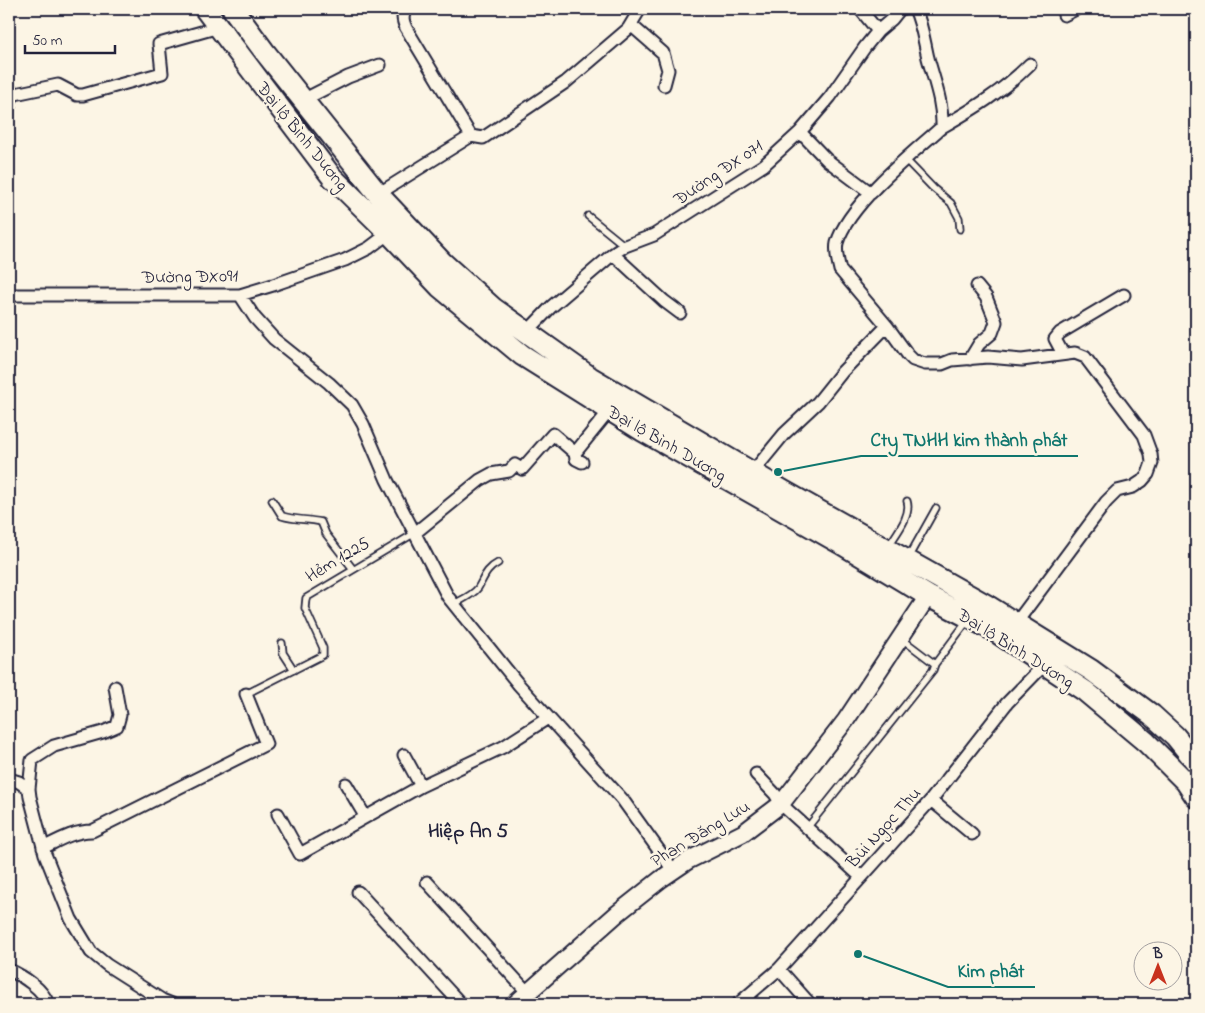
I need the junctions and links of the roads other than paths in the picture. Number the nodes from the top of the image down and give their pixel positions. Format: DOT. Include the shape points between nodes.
graph roads {
  1 [pos="205,9"];
  2 [pos="233,9"];
  3 [pos="406,9"];
  4 [pos="640,9"];
  5 [pos="860,9"];
  6 [pos="900,9"];
  7 [pos="915,9"];
  8 [pos="1076,9"];
  9 [pos="1064,15"];
  10 [pos="631,25"];
  11 [pos="219,27"];
  12 [pos="878,31"];
  13 [pos="1030,64"];
  14 [pos="380,65"];
  15 [pos="664,84"];
  16 [pos="303,100"];
  17 [pos="9,106"];
  18 [pos="942,127"];
  19 [pos="800,132"];
  20 [pos="471,136"];
  21 [pos="905,159"];
  22 [pos="871,193"];
  23 [pos="378,194"];
  24 [pos="588,216"];
  25 [pos="960,229"];
  26 [pos="390,233"];
  27 [pos="625,246"];
  28 [pos="613,254"];
  29 [pos="977,286"];
  30 [pos="9,295"];
  31 [pos="240,295"];
  32 [pos="1124,295"];
  33 [pos="680,313"];
  34 [pos="887,326"];
  35 [pos="527,332"];
  36 [pos="1063,354"];
  37 [pos="970,359"];
  38 [pos="610,410"];
  39 [pos="752,473"];
  40 [pos="272,500"];
  41 [pos="907,501"];
  42 [pos="936,508"];
  43 [pos="415,533"];
  44 [pos="887,549"];
  45 [pos="907,560"];
  46 [pos="498,563"];
  47 [pos="353,569"];
  48 [pos="928,596"];
  49 [pos="454,604"];
  50 [pos="970,618"];
  51 [pos="1016,623"];
  52 [pos="900,638"];
  53 [pos="282,643"];
  54 [pos="935,664"];
  55 [pos="1044,665"];
  56 [pos="294,670"];
  57 [pos="114,687"];
  58 [pos="246,694"];
  59 [pos="548,718"];
  60 [pos="404,755"];
  61 [pos="1196,762"];
  62 [pos="756,774"];
  63 [pos="9,779"];
  64 [pos="346,784"];
  65 [pos="421,786"];
  66 [pos="29,790"];
  67 [pos="1196,797"];
  68 [pos="931,800"];
  69 [pos="781,804"];
  70 [pos="278,814"];
  71 [pos="365,816"];
  72 [pos="807,828"];
  73 [pos="972,834"];
  74 [pos="44,848"];
  75 [pos="673,870"];
  76 [pos="861,877"];
  77 [pos="427,882"];
  78 [pos="358,892"];
  79 [pos="779,968"];
  80 [pos="9,970"];
  81 [pos="528,993"];
  82 [pos="48,1004"];
  83 [pos="172,1004"];
  84 [pos="461,1004"];
  85 [pos="516,1004"];
  86 [pos="738,1004"];
  87 [pos="810,1004"];
  1 -- 11 [label="highway, Đại lộ Bình Dương"];
  2 -- 16 [label="highway, Đại lộ Bình Dương"];
  3 -- 20 [label="street" via="402,19 406,28"];
  4 -- 10 [label="street"];
  5 -- 12 [label="street"];
  6 -- 12 [label="street, Đường ĐX 071"];
  7 -- 18 [label="street" via="939,97"];
  8 -- 9 [label="street"];
  10 -- 15 [label="street" via="663,53 668,70"];
  10 -- 20 [label="street" via="566,82 483,138"];
  11 -- 17 [label="street" via="159,44 162,72 83,95 58,85 15,94"];
  11 -- 26 [label="highway, Đại lộ Bình Dương" via="332,177"];
  12 -- 19 [label="street, Đường ĐX 071"];
  13 -- 18 [label="street" via="981,105"];
  14 -- 16 [label="street"];
  16 -- 23 [label="highway, Đại lộ Bình Dương"];
  18 -- 21 [label="street"];
  19 -- 22 [label="street" via="827,160"];
  19 -- 27 [label="street, Đường ĐX 071" via="764,165 654,234"];
  20 -- 23 [label="street"];
  21 -- 22 [label="street"];
  21 -- 25 [label="lane" via="951,203"];
  22 -- 34 [label="street" via="842,233 837,245 837,260 840,270"];
  23 -- 35 [label="highway, Đại lộ Bình Dương" via="443,263 493,308"];
  24 -- 27 [label="lane"];
  26 -- 31 [label="street, Đường ĐX091" via="345,260"];
  26 -- 38 [label="highway, Đại lộ Bình Dương" via="440,287 522,355"];
  27 -- 28 [label="street, Đường ĐX 071"];
  28 -- 33 [label="street"];
  28 -- 35 [label="street, Đường ĐX 071"];
  29 -- 37 [label="street" via="996,322 992,333 979,344"];
  30 -- 31 [label="street, Đường ĐX091"];
  31 -- 43 [label="street" via="274,339 352,405"];
  32 -- 36 [label="street" via="1060,333 1055,339"];
  34 -- 37 [label="street" via="913,360 942,364"];
  34 -- 39 [label="street" via="818,402 784,434"];
  35 -- 39 [label="highway, Đại lộ Bình Dương" via="590,377"];
  36 -- 37 [label="street" via="1022,360"];
  36 -- 51 [label="street" via="1075,353 1084,357 1144,435 1152,463 1142,481 1117,492 1106,502"];
  38 -- 43 [label="street, Hẻm 1225" via="578,458 553,434 522,469 515,465 508,471 480,480"];
  38 -- 48 [label="highway, Đại lộ Bình Dương"];
  39 -- 44 [label="highway, Đại lộ Bình Dương"];
  40 -- 47 [label="lane" via="282,516 321,522 326,534"];
  41 -- 44 [label="lane" via="904,520"];
  42 -- 45 [label="lane"];
  43 -- 47 [label="lane, Hẻm 1225"];
  43 -- 49 [label="street"];
  44 -- 45 [label="highway, Đại lộ Bình Dương"];
  45 -- 51 [label="highway, Đại lộ Bình Dương"];
  46 -- 49 [label="lane" via="486,572 477,589"];
  47 -- 56 [label="lane, Hẻm 1225" via="306,598 305,608 323,648 322,655"];
  48 -- 50 [label="highway, Đại lộ Bình Dương"];
  48 -- 52 [label="street, Phan Đăng Lưu"];
  49 -- 59 [label="street"];
  50 -- 54 [label="lane"];
  50 -- 55 [label="highway, Đại lộ Bình Dương"];
  51 -- 61 [label="highway, Đại lộ Bình Dương" via="1091,670 1152,715"];
  52 -- 54 [label="lane"];
  52 -- 69 [label="street, Phan Đăng Lưu" via="846,720"];
  53 -- 56 [label="lane" via="283,653"];
  54 -- 72 [label="lane"];
  55 -- 67 [label="highway, Đại lộ Bình Dương" via="1084,691 1146,742 1186,782"];
  55 -- 68 [label="street, Bùi Ngọc Thu" via="1007,703"];
  56 -- 58 [label="lane, Hẻm 1225"];
  57 -- 66 [label="street" via="120,715 117,726 54,746 32,760"];
  58 -- 74 [label="street, Hẻm 1225" via="266,744 92,831 66,836"];
  59 -- 65 [label="street" via="503,747"];
  59 -- 75 [label="street" via="622,799"];
  60 -- 65 [label="street"];
  62 -- 69 [label="street"];
  63 -- 66 [label="street" via="20,782"];
  64 -- 71 [label="street"];
  65 -- 71 [label="street"];
  66 -- 74 [label="street"];
  68 -- 73 [label="street"];
  68 -- 76 [label="street, Bùi Ngọc Thu"];
  69 -- 72 [label="street"];
  69 -- 75 [label="street, Phan Đăng Lưu" via="743,833"];
  70 -- 71 [label="street" via="300,854"];
  72 -- 76 [label="street"];
  74 -- 83 [label="street" via="71,919 91,952"];
  75 -- 81 [label="street, Phan Đăng Lưu" via="618,913"];
  76 -- 79 [label="street, Bùi Ngọc Thu"];
  77 -- 81 [label="street"];
  78 -- 84 [label="street"];
  79 -- 86 [label="street, Bùi Ngọc Thu"];
  79 -- 87 [label="street"];
  80 -- 82 [label="street" via="30,982"];
  81 -- 85 [label="street, Phan Đăng Lưu"];
}
